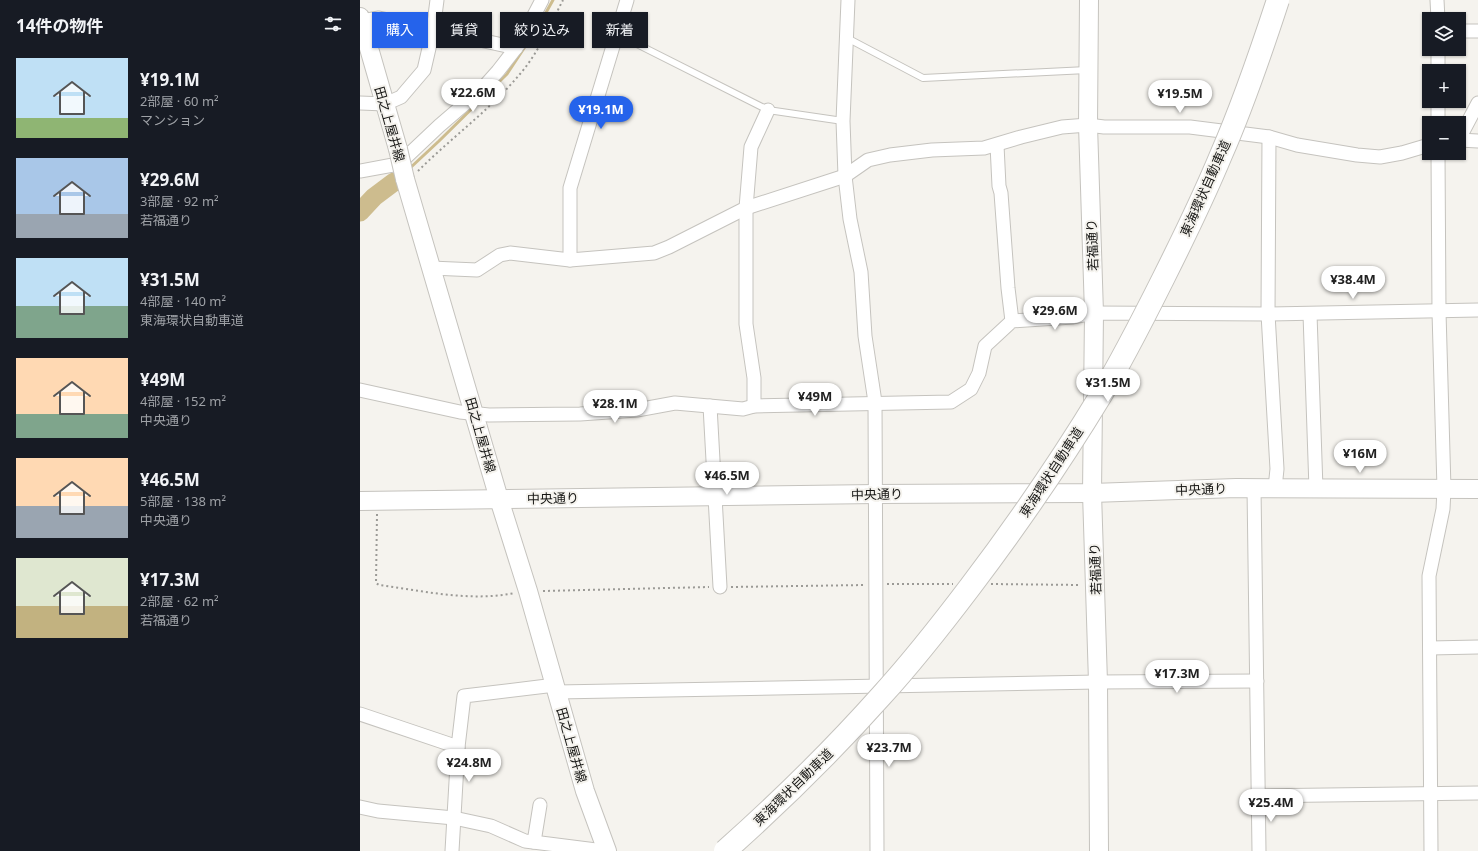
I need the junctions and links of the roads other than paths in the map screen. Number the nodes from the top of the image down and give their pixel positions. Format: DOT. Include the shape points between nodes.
graph roads {
  1 [pos="437,0"];
  2 [pos="542,0"];
  3 [pos="627,0"];
  4 [pos="848,0"];
  5 [pos="1089,0"];
  6 [pos="1278,0"];
  7 [pos="1437,0"];
  8 [pos="536,12"];
  9 [pos="623,12"];
  10 [pos="1438,12"];
  11 [pos="361,19"];
  12 [pos="433,31"];
  13 [pos="1466,31"];
  14 [pos="1478,31"];
  15 [pos="847,38"];
  16 [pos="500,45"];
  17 [pos="516,48"];
  18 [pos="613,48"];
  19 [pos="645,48"];
  20 [pos="1089,70"];
  21 [pos="360,103"];
  22 [pos="1478,103"];
  23 [pos="385,104"];
  24 [pos="768,110"];
  25 [pos="844,121"];
  26 [pos="1088,125"];
  27 [pos="1466,126"];
  28 [pos="1269,137"];
  29 [pos="1466,140"];
  30 [pos="1478,141"];
  31 [pos="997,145"];
  32 [pos="1422,147"];
  33 [pos="1438,160"];
  34 [pos="360,171"];
  35 [pos="845,176"];
  36 [pos="746,208"];
  37 [pos="570,260"];
  38 [pos="431,268"];
  39 [pos="1478,310"];
  40 [pos="1439,312"];
  41 [pos="1094,313"];
  42 [pos="1268,314"];
  43 [pos="1310,314"];
  44 [pos="1012,321"];
  45 [pos="360,390"];
  46 [pos="875,402"];
  47 [pos="710,406"];
  48 [pos="754,406"];
  49 [pos="475,413"];
  50 [pos="1254,488"];
  51 [pos="1275,488"];
  52 [pos="1316,488"];
  53 [pos="1444,488"];
  54 [pos="1478,489"];
  55 [pos="1092,493"];
  56 [pos="876,494"];
  57 [pos="714,496"];
  58 [pos="499,499"];
  59 [pos="369,501"];
  60 [pos="720,587"];
  61 [pos="1478,647"];
  62 [pos="1430,648"];
  63 [pos="1257,681"];
  64 [pos="1098,682"];
  65 [pos="875,686"];
  66 [pos="556,688"];
  67 [pos="360,714"];
  68 [pos="458,747"];
  69 [pos="1478,793"];
  70 [pos="1429,795"];
  71 [pos="1258,796"];
  72 [pos="540,805"];
  73 [pos="360,807"];
  74 [pos="454,818"];
  75 [pos="534,842"];
  76 [pos="452,851"];
  77 [pos="606,851"];
  78 [pos="724,851"];
  79 [pos="877,851"];
  80 [pos="1099,851"];
  81 [pos="1259,851"];
  82 [pos="1431,851"];
  1 -- 12 [label="street"];
  2 -- 8 [label="street"];
  3 -- 9 [label="street"];
  4 -- 15 [label="street"];
  5 -- 20 [label="street, 若福通り"];
  6 -- 78 [label="highway, 東海環状自動車道, bridge" via="1222,154 1184,237 1144,319 1048,480 938,629 884,694 766,814"];
  7 -- 10 [label="street"];
  11 -- 12 [label="street" via="379,18"];
  11 -- 23 [label="street, 田之上屋井線"];
  12 -- 16 [label="street"];
  12 -- 23 [label="street" via="424,70 401,97"];
  13 -- 14 [label="street"];
  15 -- 20 [label="lane" via="923,78"];
  15 -- 25 [label="street"];
  17 -- 34 [label="street" via="482,89 403,160 393,165"];
  18 -- 37 [label="street" via="570,188"];
  19 -- 24 [label="lane"];
  20 -- 26 [label="street, 若福通り"];
  21 -- 23 [label="street"];
  22 -- 27 [label="street"];
  23 -- 38 [label="street, 田之上屋井線, bridge"];
  24 -- 25 [label="lane"];
  24 -- 36 [label="street" via="751,147"];
  25 -- 35 [label="street"];
  26 -- 28 [label="street" via="1190,127"];
  26 -- 31 [label="street" via="1062,127"];
  26 -- 41 [label="street, 若福通り"];
  28 -- 32 [label="street" via="1297,145 1380,157"];
  28 -- 42 [label="street"];
  29 -- 30 [label="street"];
  31 -- 35 [label="street" via="890,155 868,160"];
  31 -- 44 [label="street"];
  33 -- 40 [label="street"];
  35 -- 36 [label="street"];
  35 -- 46 [label="street" via="850,219 861,272 864,336"];
  36 -- 37 [label="street" via="654,253"];
  36 -- 48 [label="street" via="746,324 754,378"];
  37 -- 38 [label="street" via="510,253 500,255 477,270"];
  38 -- 49 [label="street, 田之上屋井線"];
  39 -- 40 [label="street"];
  40 -- 43 [label="street"];
  40 -- 53 [label="street"];
  41 -- 42 [label="street"];
  41 -- 44 [label="street"];
  41 -- 55 [label="street, 若福通り"];
  42 -- 43 [label="street"];
  42 -- 51 [label="street" via="1277,469"];
  43 -- 52 [label="street"];
  44 -- 46 [label="street" via="985,346 979,373 971,389 951,402"];
  45 -- 49 [label="street"];
  46 -- 48 [label="street"];
  46 -- 56 [label="street"];
  47 -- 48 [label="street" via="743,409"];
  47 -- 49 [label="street" via="675,403 637,410 580,414"];
  47 -- 57 [label="street"];
  49 -- 58 [label="street, 田之上屋井線"];
  50 -- 51 [label="street, 中央通り"];
  50 -- 55 [label="street, 中央通り"];
  50 -- 63 [label="street"];
  51 -- 52 [label="street"];
  52 -- 53 [label="street"];
  53 -- 54 [label="street"];
  53 -- 62 [label="street" via="1442,515 1429,576"];
  55 -- 56 [label="street, 中央通り"];
  55 -- 64 [label="street, 若福通り"];
  56 -- 57 [label="street, 中央通り"];
  56 -- 65 [label="street"];
  57 -- 58 [label="street, 中央通り"];
  57 -- 60 [label="street"];
  58 -- 59 [label="street, 中央通り"];
  58 -- 66 [label="street, 田之上屋井線"];
  61 -- 62 [label="street"];
  62 -- 70 [label="street"];
  63 -- 64 [label="street"];
  63 -- 71 [label="street"];
  64 -- 65 [label="street"];
  64 -- 80 [label="street, 若福通り"];
  65 -- 66 [label="street"];
  65 -- 79 [label="street"];
  66 -- 68 [label="street" via="464,696"];
  66 -- 77 [label="street, 田之上屋井線" via="585,791"];
  67 -- 68 [label="street"];
  68 -- 74 [label="street"];
  69 -- 70 [label="street"];
  70 -- 71 [label="street"];
  70 -- 82 [label="street"];
  71 -- 81 [label="street"];
  72 -- 75 [label="street"];
  73 -- 74 [label="street"];
  74 -- 75 [label="street" via="491,826 525,841"];
  74 -- 76 [label="street"];
  75 -- 77 [label="street"];
}
